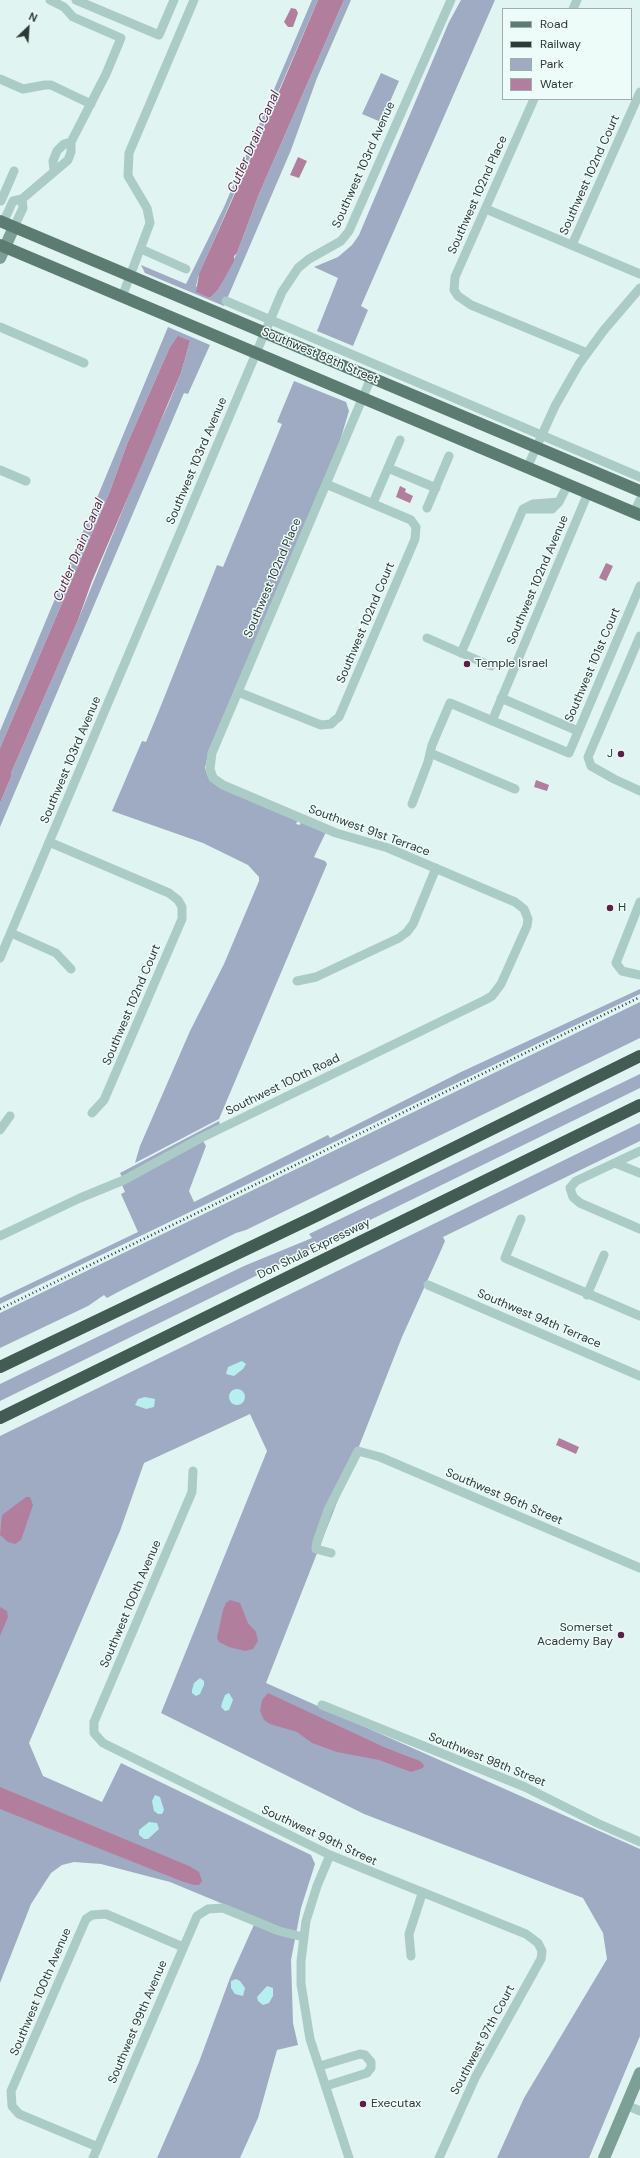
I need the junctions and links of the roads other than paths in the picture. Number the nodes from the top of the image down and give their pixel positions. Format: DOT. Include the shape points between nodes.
graph roads {
  1 [pos="50,0"];
  2 [pos="76,0"];
  3 [pos="174,0"];
  4 [pos="194,0"];
  5 [pos="451,0"];
  6 [pos="0,79"];
  7 [pos="640,92"];
  8 [pos="534,100"];
  9 [pos="91,104"];
  10 [pos="71,142"];
  11 [pos="54,170"];
  12 [pos="14,171"];
  13 [pos="5,192"];
  14 [pos="22,199"];
  15 [pos="0,201"];
  16 [pos="486,209"];
  17 [pos="4,225"];
  18 [pos="572,245"];
  19 [pos="141,249"];
  20 [pos="2,250"];
  21 [pos="186,269"];
  22 [pos="640,274"];
  23 [pos="131,277"];
  24 [pos="640,288"];
  25 [pos="122,297"];
  26 [pos="226,301"];
  27 [pos="270,320"];
  28 [pos="0,327"];
  29 [pos="264,333"];
  30 [pos="587,353"];
  31 [pos="256,354"];
  32 [pos="84,363"];
  33 [pos="371,378"];
  34 [pos="363,398"];
  35 [pos="542,436"];
  36 [pos="400,440"];
  37 [pos="536,447"];
  38 [pos="449,456"];
  39 [pos="388,468"];
  40 [pos="527,468"];
  41 [pos="0,470"];
  42 [pos="640,477"];
  43 [pos="26,481"];
  44 [pos="326,484"];
  45 [pos="568,484"];
  46 [pos="436,488"];
  47 [pos="640,491"];
  48 [pos="588,493"];
  49 [pos="640,500"];
  50 [pos="373,503"];
  51 [pos="427,508"];
  52 [pos="637,514"];
  53 [pos="640,586"];
  54 [pos="640,636"];
  55 [pos="427,638"];
  56 [pos="461,653"];
  57 [pos="491,666"];
  58 [pos="238,692"];
  59 [pos="501,698"];
  60 [pos="492,720"];
  61 [pos="578,731"];
  62 [pos="430,753"];
  63 [pos="223,785"];
  64 [pos="515,789"];
  65 [pos="640,791"];
  66 [pos="412,804"];
  67 [pos="49,842"];
  68 [pos="436,868"];
  69 [pos="640,902"];
  70 [pos="526,913"];
  71 [pos="11,933"];
  72 [pos="0,958"];
  73 [pos="71,969"];
  74 [pos="640,975"];
  75 [pos="297,981"];
  76 [pos="640,1056"];
  77 [pos="640,1105"];
  78 [pos="92,1113"];
  79 [pos="10,1116"];
  80 [pos="0,1130"];
  81 [pos="640,1151"];
  82 [pos="615,1162"];
  83 [pos="640,1173"];
  84 [pos="522,1220"];
  85 [pos="640,1230"];
  86 [pos="0,1236"];
  87 [pos="604,1255"];
  88 [pos="428,1285"];
  89 [pos="587,1295"];
  90 [pos="640,1316"];
  91 [pos="0,1366"];
  92 [pos="640,1376"];
  93 [pos="0,1418"];
  94 [pos="192,1471"];
  95 [pos="331,1553"];
  96 [pos="640,1568"];
  97 [pos="322,1705"];
  98 [pos="103,1743"];
  99 [pos="640,1842"];
  100 [pos="330,1855"];
  101 [pos="422,1894"];
  102 [pos="303,1937"];
  103 [pos="532,1938"];
  104 [pos="183,1947"];
  105 [pos="411,1956"];
  106 [pos="320,2066"];
  107 [pos="640,2073"];
  108 [pos="326,2086"];
  109 [pos="626,2106"];
  110 [pos="640,2112"];
  111 [pos="98,2147"];
  112 [pos="93,2158"];
  113 [pos="349,2158"];
  114 [pos="440,2158"];
  115 [pos="604,2158"];
  1 -- 9 [label="street" via="64,7 73,17 121,38"];
  2 -- 3 [label="street" via="159,35"];
  4 -- 19 [label="street" via="129,153 128,176 147,208 149,218 149,228"];
  5 -- 27 [label="street, Southwest 103rd Avenue" via="349,231 341,241 298,268 284,288"];
  6 -- 9 [label="street" via="23,89 45,84"];
  7 -- 18 [label="street, Southwest 102nd Court"];
  8 -- 16 [label="street, Southwest 102nd Place"];
  9 -- 10 [label="street"];
  10 -- 11 [label="street" via="68,160"];
  10 -- 11 [label="street" via="64,144 57,151 53,161"];
  11 -- 14 [label="street"];
  12 -- 13 [label="street"];
  13 -- 14 [label="street"];
  13 -- 15 [label="street"];
  14 -- 17 [label="street" via="23,208"];
  16 -- 18 [label="street"];
  16 -- 30 [label="street, Southwest 102nd Place" via="455,278 454,290 462,300"];
  17 -- 20 [label="street"];
  17 -- 23 [label="main road, Southwest 88th Street"];
  18 -- 22 [label="street"];
  19 -- 21 [label="street"];
  19 -- 23 [label="street"];
  20 -- 25 [label="main road, Southwest 88th Street"];
  23 -- 25 [label="street"];
  23 -- 29 [label="main road, Southwest 88th Street"];
  24 -- 30 [label="street"];
  25 -- 31 [label="main road, Southwest 88th Street"];
  26 -- 27 [label="street, Southwest 88th Street"];
  27 -- 29 [label="street, Southwest 103rd Avenue"];
  27 -- 35 [label="street, Southwest 88th Street"];
  28 -- 32 [label="street"];
  29 -- 31 [label="street, Southwest 103rd Avenue"];
  29 -- 33 [label="main road, Southwest 88th Street"];
  30 -- 35 [label="street" via="566,386"];
  31 -- 34 [label="main road, Southwest 88th Street"];
  31 -- 67 [label="street, Southwest 103rd Avenue"];
  33 -- 34 [label="street, Southwest 102nd Place"];
  33 -- 37 [label="main road, Southwest 88th Street"];
  34 -- 40 [label="main road, Southwest 88th Street"];
  34 -- 44 [label="street, Southwest 102nd Place"];
  35 -- 37 [label="street"];
  35 -- 42 [label="street, Southwest 88th Street"];
  36 -- 39 [label="street"];
  37 -- 40 [label="street"];
  37 -- 47 [label="main road, Southwest 88th Street"];
  38 -- 46 [label="street"];
  39 -- 46 [label="street"];
  39 -- 50 [label="street"];
  40 -- 45 [label="main road, Southwest 88th Street"];
  41 -- 43 [label="street"];
  44 -- 50 [label="street"];
  44 -- 58 [label="street, Southwest 102nd Place"];
  45 -- 48 [label="main road, Southwest 88th Street"];
  45 -- 56 [label="street" via="559,502 552,509 523,509"];
  46 -- 51 [label="street"];
  48 -- 52 [label="main road, Southwest 88th Street"];
  48 -- 59 [label="street, Southwest 102nd Avenue"];
  49 -- 52 [label="street"];
  50 -- 58 [label="street, Southwest 102nd Court" via="411,520 416,527 415,539 339,717 331,724 321,725"];
  53 -- 61 [label="street, Southwest 101st Court"];
  54 -- 65 [label="street" via="588,755 592,766"];
  55 -- 56 [label="street"];
  56 -- 57 [label="street"];
  58 -- 63 [label="street, Southwest 102nd Place" via="210,762 211,774"];
  59 -- 60 [label="street, Southwest 102nd Avenue"];
  59 -- 61 [label="street"];
  60 -- 61 [label="street, Southwest 101st Court" via="569,753"];
  60 -- 62 [label="street" via="450,703"];
  62 -- 64 [label="street"];
  62 -- 66 [label="street"];
  63 -- 68 [label="street, Southwest 91st Terrace" via="336,833 388,848"];
  67 -- 71 [label="street, Southwest 103rd Avenue"];
  67 -- 78 [label="street, Southwest 102nd Court" via="169,893 180,903 182,917 104,1100"];
  68 -- 70 [label="street, Southwest 91st Terrace" via="515,902"];
  68 -- 75 [label="street" via="413,924 407,932 316,977"];
  69 -- 74 [label="street" via="617,960 620,970"];
  70 -- 86 [label="street, Southwest 100th Road" via="528,926 504,979 495,993 485,1000 199,1139 124,1180"];
  71 -- 72 [label="street, Southwest 103rd Avenue"];
  71 -- 73 [label="street" via="56,953"];
  76 -- 91 [label="highway" via="309,1219"];
  77 -- 93 [label="highway, Don Shula Expressway"];
  79 -- 80 [label="street"];
  81 -- 82 [label="street"];
  82 -- 83 [label="street"];
  82 -- 85 [label="street" via="576,1181 571,1185 570,1192 580,1203"];
  84 -- 89 [label="street" via="505,1258"];
  87 -- 89 [label="street"];
  88 -- 92 [label="street, Southwest 94th Terrace"];
  89 -- 90 [label="street"];
  94 -- 98 [label="street, Southwest 100th Avenue" via="192,1492 94,1722 94,1733"];
  95 -- 96 [label="street, Southwest 96th Street" via="316,1549 317,1542 328,1510 358,1451 380,1457"];
  97 -- 99 [label="street, Southwest 98th Street" via="525,1787"];
  98 -- 100 [label="street, Southwest 99th Street"];
  100 -- 101 [label="street, Southwest 99th Street"];
  100 -- 102 [label="street" via="309,1909"];
  101 -- 103 [label="street, Southwest 99th Street"];
  101 -- 105 [label="street" via="408,1934"];
  102 -- 104 [label="street, Southwest 99th Avenue" via="279,1931 226,1909 216,1908 206,1910 197,1916"];
  102 -- 106 [label="street" via="302,1999 310,2039"];
  103 -- 114 [label="street, Southwest 97th Court" via="542,1948 541,1959 476,2076"];
  104 -- 111 [label="street, Southwest 99th Avenue"];
  104 -- 111 [label="street, Southwest 100th Avenue" via="106,1914 94,1914 84,1921 11,2091 12,2106 19,2114"];
  106 -- 108 [label="street"];
  106 -- 108 [label="street" via="360,2054 371,2062 368,2073"];
  107 -- 109 [label="street"];
  108 -- 113 [label="street"];
  109 -- 110 [label="street"];
  109 -- 115 [label="street"];
  111 -- 112 [label="street, Southwest 99th Avenue"];
}
